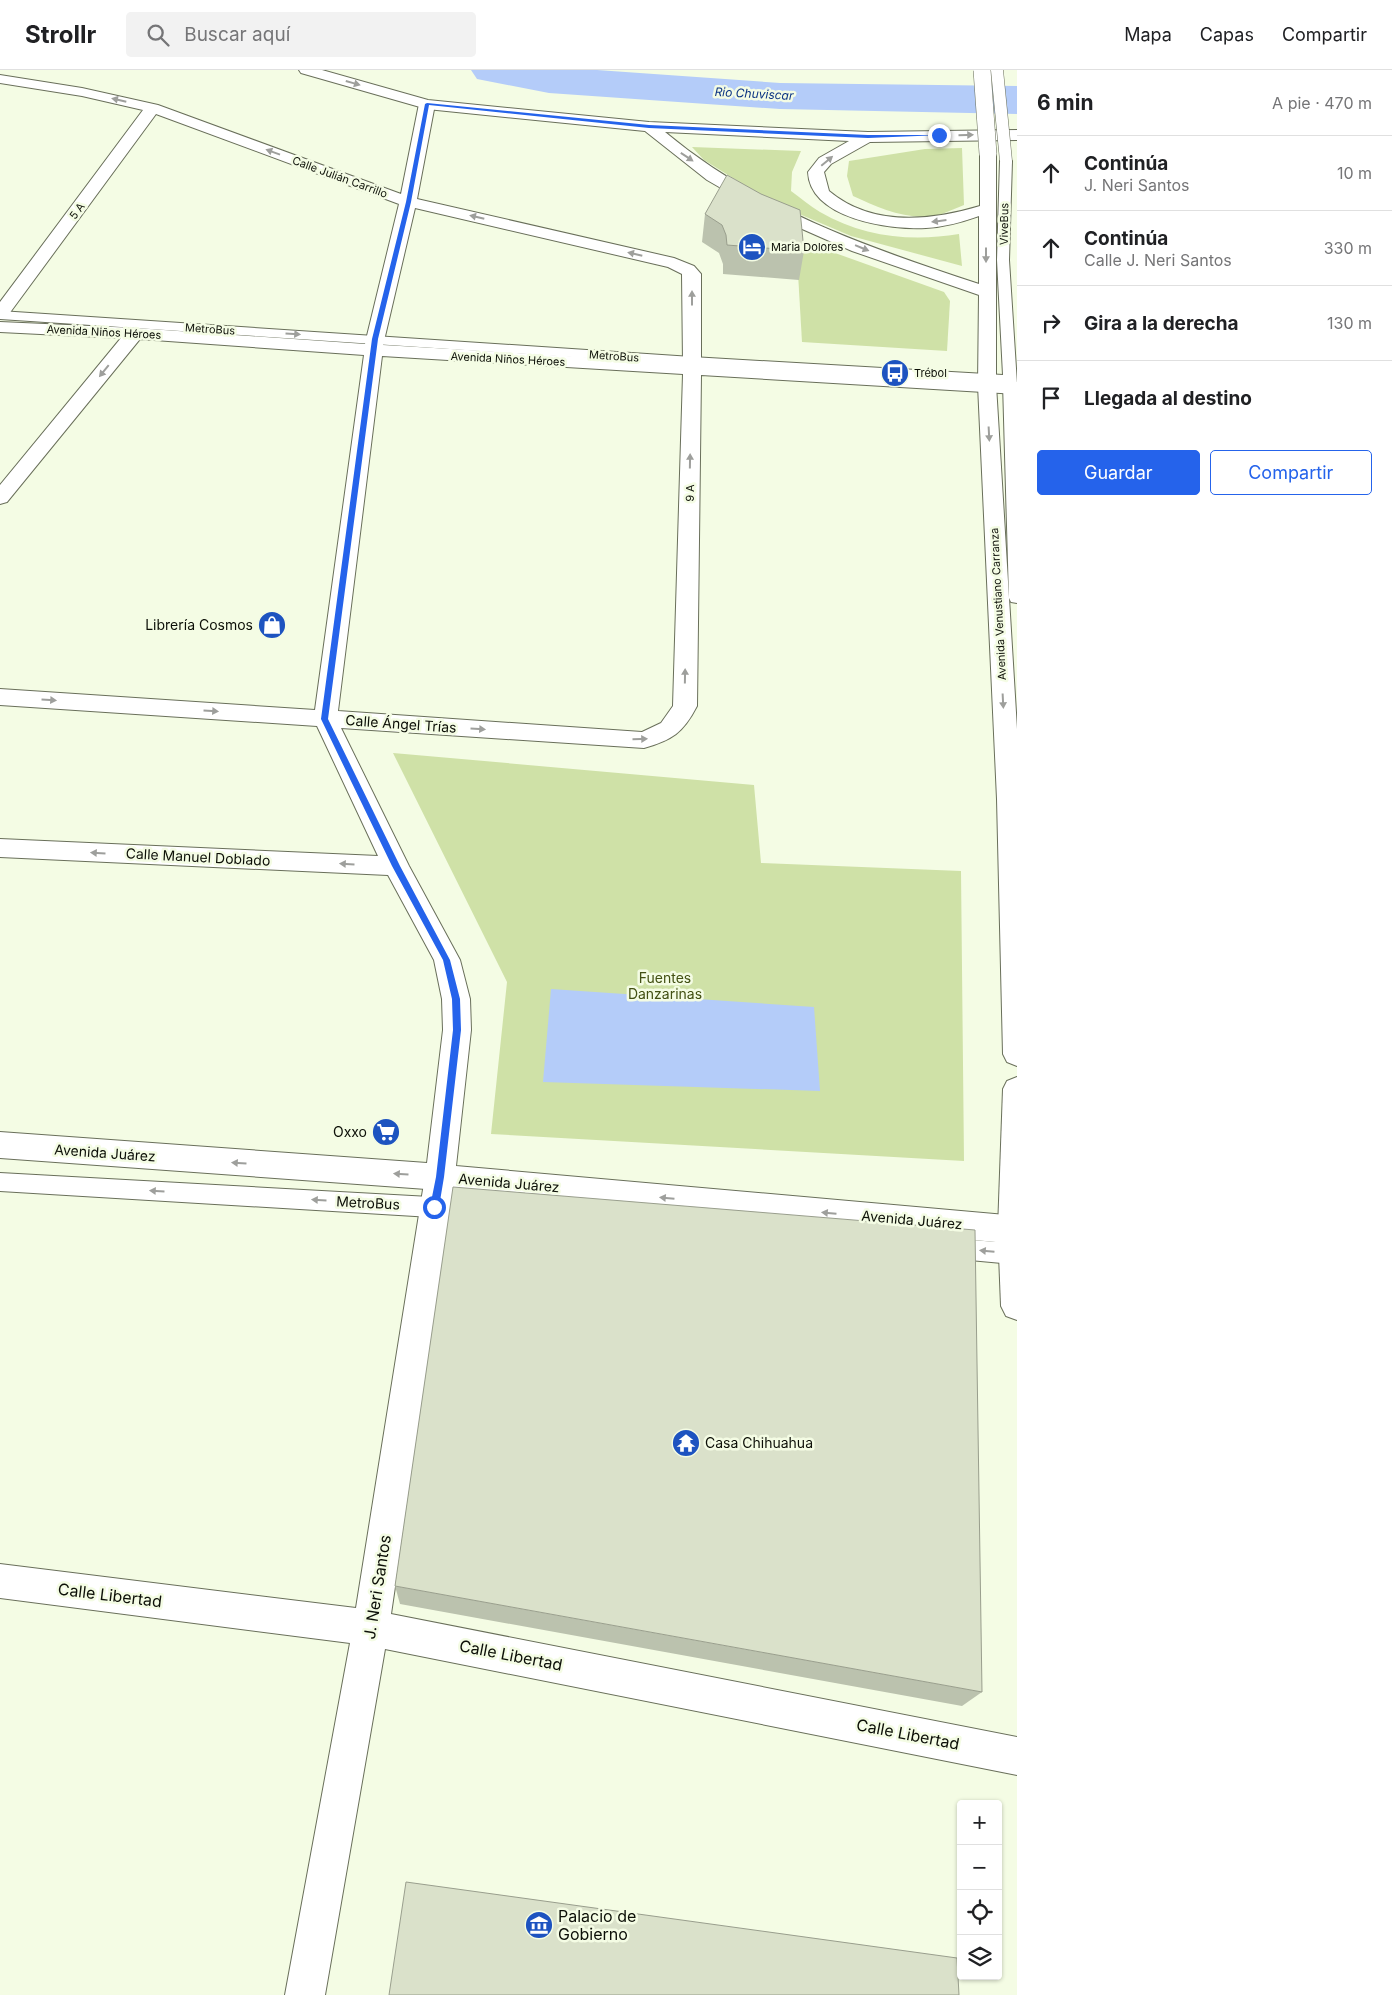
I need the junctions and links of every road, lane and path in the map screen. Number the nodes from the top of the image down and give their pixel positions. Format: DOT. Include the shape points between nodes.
graph roads {
  1 [pos="306,70"];
  2 [pos="982,70"];
  3 [pos="997,70"];
  4 [pos="0,79"];
  5 [pos="427,104"];
  6 [pos="154,108"];
  7 [pos="649,127"];
  8 [pos="1017,135"];
  9 [pos="868,137"];
  10 [pos="408,202"];
  11 [pos="986,209"];
  12 [pos="682,266"];
  13 [pos="986,292"];
  14 [pos="0,315"];
  15 [pos="0,327"];
  16 [pos="135,333"];
  17 [pos="374,345"];
  18 [pos="692,366"];
  19 [pos="987,382"];
  20 [pos="1012,385"];
  21 [pos="0,498"];
  22 [pos="1017,598"];
  23 [pos="0,697"];
  24 [pos="325,719"];
  25 [pos="677,723"];
  26 [pos="0,848"];
  27 [pos="396,866"];
  28 [pos="1017,1054"];
  29 [pos="1017,1089"];
  30 [pos="0,1145"];
  31 [pos="0,1182"];
  32 [pos="446,1198"];
  33 [pos="1016,1227"];
  34 [pos="932,1247"];
  35 [pos="1017,1306"];
  36 [pos="0,1581"];
  37 [pos="371,1628"];
  38 [pos="1017,1756"];
  39 [pos="305,1995"];
  1 -- 5 [label="street, one-way"];
  2 -- 11 [label="street, Avenida Venustiano Carranza, bridge" via="988,154"];
  3 -- 20 [label="lane, ViveBus, bridge" via="1006,161 1004,260"];
  6 -- 4 [label="street, Calle Julián Carrillo, one-way"];
  5 -- 7 [label="street"];
  5 -- 10 [label="street"];
  10 -- 6 [label="street, Calle Julián Carrillo, one-way"];
  6 -- 14 [label="street, 5 A"];
  7 -- 9 [label="street"];
  7 -- 13 [label="street, one-way" via="735,190 804,225"];
  9 -- 8 [label="street, one-way"];
  11 -- 9 [label="street, one-way" via="946,221 924,223 872,219 834,202 823,194 816,172 825,161"];
  12 -- 10 [label="street, Calle Julián Carrillo, one-way"];
  10 -- 17 [label="street"];
  11 -- 13 [label="street, Avenida Venustiano Carranza, one-way"];
  18 -- 12 [label="street, 9 A, one-way" via="692,274"];
  13 -- 19 [label="street, Avenida Venustiano Carranza"];
  14 -- 17 [label="lane, MetroBus, one-way"];
  15 -- 16 [label="street, Avenida Niños Héroes"];
  16 -- 17 [label="street, Avenida Niños Héroes"];
  16 -- 21 [label="street, one-way"];
  17 -- 18 [label="street, Avenida Niños Héroes"];
  17 -- 24 [label="street"];
  18 -- 19 [label="street, Avenida Niños Héroes"];
  25 -- 18 [label="street, 9 A, one-way" via="685,706"];
  19 -- 20 [label="street, Avenida Niños Héroes"];
  19 -- 28 [label="street, Avenida Venustiano Carranza, one-way" via="1009,799"];
  20 -- 22 [label="lane"];
  23 -- 24 [label="street, Calle Ángel Trías, one-way"];
  24 -- 25 [label="street, Calle Ángel Trías, one-way" via="644,740"];
  24 -- 27 [label="street, J. Neri Santos"];
  27 -- 26 [label="street, Calle Manuel Doblado, one-way"];
  27 -- 32 [label="street, J. Neri Santos" via="446,960 456,999 457,1030"];
  29 -- 33 [label="street"];
  32 -- 30 [label="street, Avenida Juárez, one-way"];
  32 -- 31 [label="lane, MetroBus, one-way"];
  33 -- 32 [label="street, Avenida Juárez, one-way"];
  32 -- 37 [label="street, J. Neri Santos"];
  33 -- 34 [label="lane, one-way" via="1002,1252"];
  33 -- 35 [label="street"];
  36 -- 37 [label="street, Calle Libertad"];
  37 -- 38 [label="street, Calle Libertad"];
  37 -- 39 [label="street, J. Neri Santos"];
}
